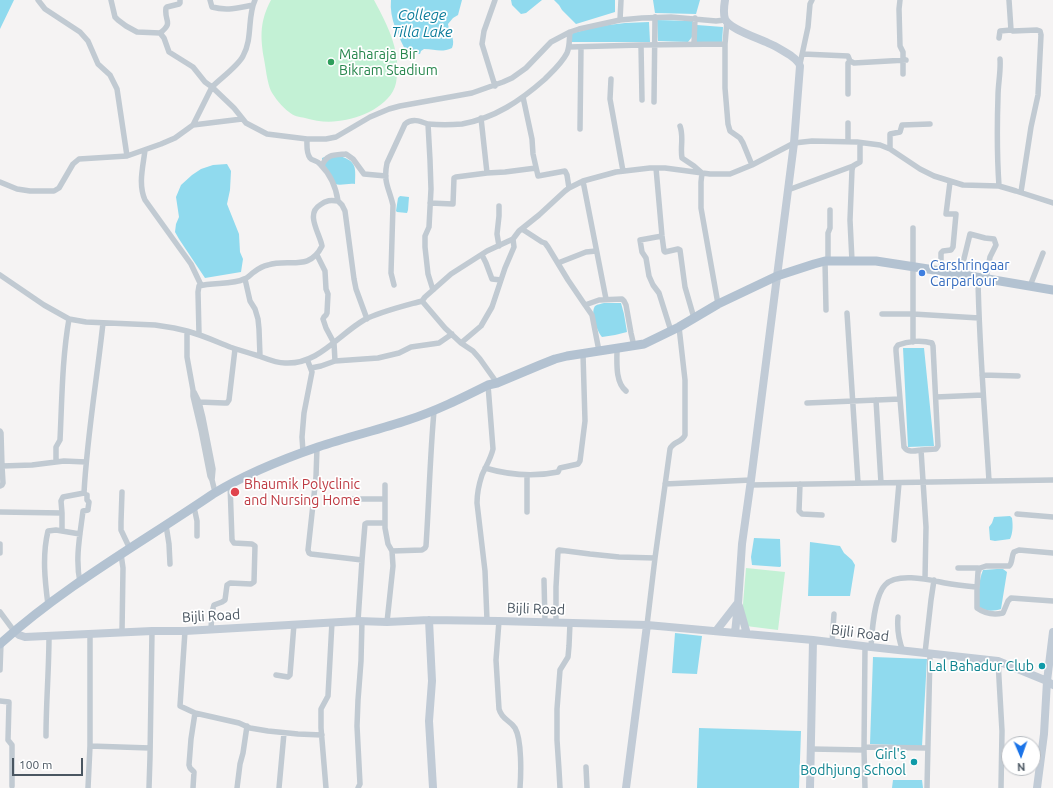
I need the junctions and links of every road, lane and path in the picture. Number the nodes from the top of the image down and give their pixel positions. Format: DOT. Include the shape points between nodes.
graph roads {
  1 [pos="38,0"];
  2 [pos="111,0"];
  3 [pos="180,0"];
  4 [pos="210,0"];
  5 [pos="495,0"];
  6 [pos="621,0"];
  7 [pos="724,0"];
  8 [pos="812,0"];
  9 [pos="900,0"];
  10 [pos="1009,0"];
  11 [pos="254,3"];
  12 [pos="655,17"];
  13 [pos="695,18"];
  14 [pos="620,20"];
  15 [pos="726,20"];
  16 [pos="1010,30"];
  17 [pos="570,32"];
  18 [pos="160,33"];
  19 [pos="999,38"];
  20 [pos="694,42"];
  21 [pos="655,44"];
  22 [pos="725,44"];
  23 [pos="641,45"];
  24 [pos="569,47"];
  25 [pos="581,47"];
  26 [pos="803,54"];
  27 [pos="1000,59"];
  28 [pos="905,60"];
  29 [pos="850,61"];
  30 [pos="800,64"];
  31 [pos="904,74"];
  32 [pos="611,79"];
  33 [pos="495,86"];
  34 [pos="212,87"];
  35 [pos="848,94"];
  36 [pos="523,97"];
  37 [pos="642,100"];
  38 [pos="654,102"];
  39 [pos="481,118"];
  40 [pos="242,119"];
  41 [pos="848,123"];
  42 [pos="193,124"];
  43 [pos="428,124"];
  44 [pos="930,124"];
  45 [pos="680,126"];
  46 [pos="580,129"];
  47 [pos="307,139"];
  48 [pos="848,142"];
  49 [pos="794,143"];
  50 [pos="860,143"];
  51 [pos="890,149"];
  52 [pos="145,150"];
  53 [pos="127,156"];
  54 [pos="752,164"];
  55 [pos="322,166"];
  56 [pos="853,166"];
  57 [pos="536,168"];
  58 [pos="656,168"];
  59 [pos="623,171"];
  60 [pos="487,172"];
  61 [pos="702,173"];
  62 [pos="386,176"];
  63 [pos="583,181"];
  64 [pos="0,182"];
  65 [pos="950,182"];
  66 [pos="999,186"];
  67 [pos="569,188"];
  68 [pos="788,190"];
  69 [pos="1021,192"];
  70 [pos="338,201"];
  71 [pos="430,203"];
  72 [pos="1053,203"];
  73 [pos="499,206"];
  74 [pos="830,210"];
  75 [pos="913,228"];
  76 [pos="522,229"];
  77 [pos="662,236"];
  78 [pos="513,239"];
  79 [pos="499,246"];
  80 [pos="596,251"];
  81 [pos="1043,253"];
  82 [pos="317,255"];
  83 [pos="482,255"];
  84 [pos="827,261"];
  85 [pos="852,261"];
  86 [pos="558,263"];
  87 [pos="912,267"];
  88 [pos="941,271"];
  89 [pos="960,275"];
  90 [pos="0,276"];
  91 [pos="777,276"];
  92 [pos="982,278"];
  93 [pos="245,279"];
  94 [pos="501,280"];
  95 [pos="394,284"];
  96 [pos="201,285"];
  97 [pos="1030,286"];
  98 [pos="433,290"];
  99 [pos="1053,290"];
  100 [pos="606,299"];
  101 [pos="422,302"];
  102 [pos="718,304"];
  103 [pos="585,305"];
  104 [pos="826,310"];
  105 [pos="847,313"];
  106 [pos="882,314"];
  107 [pos="913,314"];
  108 [pos="694,318"];
  109 [pos="979,318"];
  110 [pos="68,319"];
  111 [pos="367,319"];
  112 [pos="103,323"];
  113 [pos="675,329"];
  114 [pos="187,331"];
  115 [pos="200,334"];
  116 [pos="452,334"];
  117 [pos="913,342"];
  118 [pos="334,343"];
  119 [pos="461,343"];
  120 [pos="634,346"];
  121 [pos="235,349"];
  122 [pos="616,349"];
  123 [pos="600,351"];
  124 [pos="583,354"];
  125 [pos="260,356"];
  126 [pos="307,360"];
  127 [pos="335,361"];
  128 [pos="311,368"];
  129 [pos="982,375"];
  130 [pos="1018,376"];
  131 [pos="493,384"];
  132 [pos="193,390"];
  133 [pos="626,391"];
  134 [pos="983,395"];
  135 [pos="936,397"];
  136 [pos="900,399"];
  137 [pos="876,400"];
  138 [pos="852,401"];
  139 [pos="199,402"];
  140 [pos="807,403"];
  141 [pos="434,411"];
  142 [pos="0,431"];
  143 [pos="318,447"];
  144 [pos="921,450"];
  145 [pos="304,452"];
  146 [pos="56,462"];
  147 [pos="86,462"];
  148 [pos="2,466"];
  149 [pos="485,468"];
  150 [pos="527,475"];
  151 [pos="212,480"];
  152 [pos="1053,480"];
  153 [pos="989,481"];
  154 [pos="751,482"];
  155 [pos="899,482"];
  156 [pos="924,482"];
  157 [pos="858,483"];
  158 [pos="881,483"];
  159 [pos="230,484"];
  160 [pos="665,484"];
  161 [pos="800,484"];
  162 [pos="385,485"];
  163 [pos="0,486"];
  164 [pos="122,492"];
  165 [pos="215,492"];
  166 [pos="87,495"];
  167 [pos="349,499"];
  168 [pos="385,499"];
  169 [pos="194,507"];
  170 [pos="0,512"];
  171 [pos="527,512"];
  172 [pos="62,513"];
  173 [pos="1017,514"];
  174 [pos="822,515"];
  175 [pos="1053,517"];
  176 [pos="166,524"];
  177 [pos="385,524"];
  178 [pos="62,531"];
  179 [pos="80,534"];
  180 [pos="197,536"];
  181 [pos="894,540"];
  182 [pos="0,544"];
  183 [pos="130,548"];
  184 [pos="392,551"];
  185 [pos="0,553"];
  186 [pos="1053,553"];
  187 [pos="121,554"];
  188 [pos="655,558"];
  189 [pos="362,560"];
  190 [pos="170,564"];
  191 [pos="958,568"];
  192 [pos="979,569"];
  193 [pos="925,579"];
  194 [pos="544,580"];
  195 [pos="934,580"];
  196 [pos="80,582"];
  197 [pos="977,588"];
  198 [pos="1053,601"];
  199 [pos="738,604"];
  200 [pos="48,605"];
  201 [pos="0,612"];
  202 [pos="834,614"];
  203 [pos="898,617"];
  204 [pos="429,620"];
  205 [pos="487,620"];
  206 [pos="499,620"];
  207 [pos="360,621"];
  208 [pos="332,622"];
  209 [pos="387,622"];
  210 [pos="544,622"];
  211 [pos="556,622"];
  212 [pos="570,623"];
  213 [pos="294,624"];
  214 [pos="646,625"];
  215 [pos="212,629"];
  216 [pos="14,631"];
  217 [pos="152,631"];
  218 [pos="184,631"];
  219 [pos="716,631"];
  220 [pos="122,632"];
  221 [pos="1053,632"];
  222 [pos="735,633"];
  223 [pos="90,634"];
  224 [pos="747,634"];
  225 [pos="49,636"];
  226 [pos="813,640"];
  227 [pos="832,643"];
  228 [pos="0,644"];
  229 [pos="868,647"];
  230 [pos="903,651"];
  231 [pos="928,653"];
  232 [pos="998,661"];
  233 [pos="0,670"];
  234 [pos="276,675"];
  235 [pos="1050,683"];
  236 [pos="0,701"];
  237 [pos="195,713"];
  238 [pos="247,726"];
  239 [pos="284,733"];
  240 [pos="322,735"];
  241 [pos="46,736"];
  242 [pos="90,746"];
  243 [pos="150,748"];
  244 [pos="864,748"];
  245 [pos="928,748"];
  246 [pos="810,749"];
  247 [pos="586,767"];
  248 [pos="12,786"];
  249 [pos="88,788"];
  250 [pos="149,788"];
  251 [pos="193,788"];
  252 [pos="237,788"];
  253 [pos="279,788"];
  254 [pos="322,788"];
  255 [pos="326,788"];
  256 [pos="358,788"];
  257 [pos="432,788"];
  258 [pos="520,788"];
  259 [pos="560,788"];
  260 [pos="587,788"];
  261 [pos="626,788"];
  262 [pos="810,788"];
  263 [pos="865,788"];
  264 [pos="927,788"];
  265 [pos="1001,788"];
  266 [pos="1037,788"];
  1 -- 53 [label="street" via="45,9 84,36 98,64 112,78 117,90"];
  2 -- 18 [label="street" via="115,17 126,26 137,32"];
  3 -- 18 [label="street" via="179,4 166,8 168,25"];
  4 -- 11 [label="street" via="212,7 220,9 242,8"];
  5 -- 33 [label="street" via="482,44"];
  6 -- 14 [label="street"];
  7 -- 15 [label="street"];
  8 -- 26 [label="street"];
  9 -- 28 [label="street" via="900,46"];
  10 -- 16 [label="street"];
  11 -- 34 [label="street" via="244,55"];
  12 -- 13 [label="street"];
  12 -- 14 [label="street"];
  12 -- 21 [label="street"];
  13 -- 15 [label="street"];
  13 -- 20 [label="street"];
  14 -- 17 [label="street"];
  15 -- 22 [label="street"];
  15 -- 30 [label="street" via="734,28 770,43"];
  16 -- 19 [label="street" via="1000,31"];
  16 -- 69 [label="street" via="1037,30 1041,35 1038,96"];
  17 -- 24 [label="street"];
  17 -- 33 [label="street" via="551,42 526,68"];
  18 -- 34 [label="street" via="169,52 193,67"];
  20 -- 21 [label="street"];
  20 -- 22 [label="street"];
  21 -- 23 [label="street"];
  21 -- 38 [label="street"];
  22 -- 54 [label="street" via="728,124 730,131 743,143"];
  23 -- 25 [label="street"];
  23 -- 37 [label="street"];
  24 -- 25 [label="street"];
  24 -- 36 [label="street" via="556,68"];
  25 -- 46 [label="street"];
  26 -- 29 [label="street" via="848,56"];
  26 -- 30 [label="street"];
  27 -- 66 [label="street"];
  28 -- 29 [label="street" via="854,63"];
  28 -- 31 [label="street"];
  29 -- 35 [label="street"];
  30 -- 49 [label="street"];
  32 -- 59 [label="street" via="610,99"];
  33 -- 47 [label="street" via="389,109 336,137"];
  34 -- 40 [label="street"];
  34 -- 42 [label="street"];
  36 -- 39 [label="street" via="503,110"];
  36 -- 57 [label="street"];
  39 -- 43 [label="street" via="462,124"];
  39 -- 60 [label="street"];
  40 -- 42 [label="street"];
  40 -- 47 [label="street" via="267,134"];
  41 -- 48 [label="street"];
  42 -- 52 [label="street" via="175,138"];
  43 -- 62 [label="street" via="413,120 405,124 387,163"];
  43 -- 71 [label="street" via="432,180"];
  44 -- 51 [label="street" via="902,125 900,132 890,134"];
  45 -- 61 [label="street" via="683,140 682,158"];
  47 -- 55 [label="street" via="309,156"];
  48 -- 49 [label="street"];
  48 -- 50 [label="street"];
  49 -- 54 [label="street"];
  49 -- 68 [label="street"];
  50 -- 51 [label="street"];
  50 -- 56 [label="street" via="860,162"];
  51 -- 65 [label="street" via="920,169"];
  52 -- 53 [label="street"];
  52 -- 96 [label="street" via="141,176 145,200 191,264"];
  53 -- 64 [label="street" via="79,159 72,164 63,184 54,191 17,189"];
  54 -- 61 [label="street" via="730,174"];
  55 -- 62 [label="street" via="329,156 346,154 364,174"];
  55 -- 70 [label="street" via="335,187"];
  56 -- 68 [label="street"];
  56 -- 85 [label="street" via="850,220"];
  57 -- 60 [label="street"];
  57 -- 67 [label="street" via="538,176 565,171"];
  58 -- 59 [label="street"];
  58 -- 61 [label="street"];
  58 -- 77 [label="street"];
  59 -- 63 [label="street"];
  60 -- 71 [label="street" via="454,178 453,204"];
  61 -- 102 [label="street" via="701,208"];
  62 -- 95 [label="street" via="393,205 391,274"];
  63 -- 67 [label="street"];
  63 -- 80 [label="street"];
  65 -- 66 [label="street"];
  65 -- 88 [label="street" via="946,214 956,214 951,250 941,253"];
  66 -- 69 [label="street"];
  67 -- 76 [label="street"];
  68 -- 91 [label="street"];
  69 -- 72 [label="street"];
  70 -- 82 [label="street" via="326,201 314,211 314,222 322,244"];
  70 -- 111 [label="street" via="345,211 355,284"];
  71 -- 98 [label="street" via="425,247"];
  73 -- 79 [label="street"];
  74 -- 84 [label="street"];
  75 -- 87 [label="street"];
  76 -- 78 [label="street"];
  76 -- 86 [label="street" via="543,242"];
  77 -- 108 [label="street" via="665,252 680,250 685,287"];
  77 -- 113 [label="street" via="640,240 649,276"];
  78 -- 79 [label="street"];
  78 -- 94 [label="street" via="514,247"];
  79 -- 83 [label="street"];
  80 -- 86 [label="street" via="586,252"];
  80 -- 100 [label="street"];
  81 -- 97 [label="street"];
  82 -- 93 [label="street" via="303,262 268,264"];
  82 -- 118 [label="street" via="325,271 328,294 327,313 324,319"];
  83 -- 94 [label="street" via="492,279"];
  83 -- 98 [label="street" via="451,274"];
  84 -- 85 [label="main road"];
  84 -- 91 [label="main road"];
  84 -- 104 [label="street"];
  85 -- 87 [label="main road" via="876,261"];
  86 -- 103 [label="street"];
  87 -- 88 [label="main road"];
  87 -- 107 [label="street"];
  88 -- 89 [label="main road"];
  89 -- 92 [label="main road"];
  89 -- 92 [label="street" via="970,234 995,240 996,245"];
  90 -- 110 [label="street"];
  91 -- 102 [label="main road"];
  91 -- 154 [label="street"];
  92 -- 97 [label="main road"];
  92 -- 109 [label="street"];
  93 -- 96 [label="street"];
  93 -- 125 [label="street" via="250,301 258,319"];
  94 -- 119 [label="street" via="492,307 481,326"];
  96 -- 115 [label="street" via="198,288"];
  97 -- 99 [label="main road"];
  98 -- 101 [label="street"];
  100 -- 103 [label="street"];
  100 -- 120 [label="street" via="624,301"];
  101 -- 111 [label="street"];
  101 -- 116 [label="street"];
  102 -- 108 [label="main road"];
  103 -- 123 [label="street" via="592,315"];
  105 -- 138 [label="street"];
  106 -- 107 [label="street"];
  107 -- 109 [label="street"];
  107 -- 117 [label="street"];
  108 -- 113 [label="main road"];
  109 -- 129 [label="street"];
  110 -- 112 [label="street"];
  110 -- 146 [label="street" via="60,440 56,448"];
  111 -- 118 [label="street"];
  112 -- 114 [label="street" via="154,325"];
  112 -- 147 [label="street"];
  113 -- 120 [label="main road"];
  113 -- 160 [label="street" via="685,380 685,435 681,441 671,446"];
  114 -- 115 [label="street"];
  114 -- 132 [label="street" via="187,357"];
  115 -- 121 [label="street"];
  116 -- 119 [label="street"];
  116 -- 127 [label="street" via="439,343 411,347 378,358"];
  117 -- 135 [label="street" via="933,344"];
  117 -- 136 [label="street" via="898,345 896,348"];
  118 -- 126 [label="street"];
  118 -- 127 [label="street"];
  119 -- 131 [label="street" via="480,359"];
  120 -- 122 [label="main road"];
  121 -- 125 [label="street"];
  121 -- 139 [label="street" via="228,402"];
  122 -- 123 [label="main road"];
  122 -- 133 [label="street" via="619,381"];
  123 -- 124 [label="main road"];
  124 -- 131 [label="main road" via="555,359"];
  124 -- 150 [label="street" via="585,422 580,461 578,464 560,468 558,472"];
  125 -- 126 [label="street" via="284,363"];
  126 -- 128 [label="street"];
  127 -- 128 [label="street"];
  128 -- 145 [label="street" via="304,413"];
  129 -- 130 [label="street"];
  129 -- 134 [label="street"];
  131 -- 141 [label="main road"];
  131 -- 149 [label="street" via="493,449"];
  132 -- 139 [label="street"];
  132 -- 151 [label="street"];
  134 -- 135 [label="street"];
  134 -- 153 [label="street"];
  135 -- 144 [label="street" via="938,446 936,449"];
  136 -- 137 [label="street"];
  136 -- 144 [label="street" via="904,447 908,451"];
  137 -- 138 [label="street"];
  137 -- 158 [label="street"];
  138 -- 140 [label="street"];
  138 -- 157 [label="street"];
  139 -- 151 [label="street" via="213,469"];
  141 -- 143 [label="main road"];
  141 -- 184 [label="street" via="429,461 426,546 422,550"];
  142 -- 148 [label="street"];
  143 -- 145 [label="main road"];
  143 -- 189 [label="street" via="309,553"];
  144 -- 156 [label="street"];
  145 -- 159 [label="main road"];
  146 -- 147 [label="street"];
  146 -- 148 [label="street"];
  147 -- 172 [label="street" via="84,492 63,497"];
  148 -- 163 [label="street" via="3,482"];
  149 -- 150 [label="street"];
  149 -- 205 [label="street" via="477,503 485,571"];
  150 -- 171 [label="street"];
  151 -- 165 [label="street"];
  152 -- 153 [label="street"];
  153 -- 156 [label="street"];
  154 -- 160 [label="street"];
  154 -- 161 [label="street"];
  154 -- 199 [label="street" via="742,544"];
  155 -- 156 [label="street"];
  155 -- 158 [label="street"];
  155 -- 181 [label="street"];
  156 -- 193 [label="street"];
  157 -- 158 [label="street"];
  157 -- 161 [label="street"];
  159 -- 165 [label="main road"];
  159 -- 215 [label="street" via="232,540 234,543 255,546 254,582 227,585 225,600 213,607"];
  160 -- 188 [label="street"];
  161 -- 174 [label="street" via="799,511 802,514"];
  162 -- 168 [label="street"];
  164 -- 183 [label="street" via="121,530"];
  165 -- 169 [label="main road"];
  166 -- 179 [label="street" via="88,510 83,511"];
  167 -- 168 [label="street"];
  168 -- 177 [label="street"];
  169 -- 176 [label="main road"];
  169 -- 180 [label="street"];
  170 -- 172 [label="street"];
  172 -- 178 [label="street"];
  173 -- 175 [label="street"];
  176 -- 183 [label="main road"];
  176 -- 190 [label="street"];
  177 -- 184 [label="street" via="388,544"];
  177 -- 189 [label="street" via="365,524"];
  178 -- 179 [label="street"];
  178 -- 200 [label="street" via="48,531 45,579"];
  179 -- 196 [label="street" via="77,567"];
  182 -- 185 [label="street"];
  183 -- 187 [label="main road"];
  184 -- 209 [label="street" via="393,571"];
  186 -- 192 [label="street" via="1016,551 1009,566"];
  187 -- 196 [label="main road"];
  187 -- 220 [label="street"];
  188 -- 211 [label="street" via="559,550"];
  188 -- 214 [label="street"];
  189 -- 207 [label="street"];
  191 -- 192 [label="street"];
  192 -- 197 [label="street"];
  193 -- 195 [label="street"];
  193 -- 229 [label="street" via="898,578 886,584 878,601"];
  194 -- 210 [label="street"];
  195 -- 197 [label="street"];
  195 -- 231 [label="street"];
  196 -- 200 [label="main road"];
  197 -- 198 [label="street" via="977,608 995,614 1003,613 1011,598"];
  199 -- 219 [label="street"];
  199 -- 222 [label="street"];
  199 -- 224 [label="street"];
  200 -- 216 [label="main road"];
  201 -- 216 [label="street"];
  202 -- 227 [label="street"];
  203 -- 230 [label="street" via="898,636"];
  204 -- 205 [label="street, Bijli Road"];
  204 -- 209 [label="street, Bijli Road"];
  204 -- 257 [label="street"];
  205 -- 206 [label="street, Bijli Road"];
  206 -- 210 [label="street, Bijli Road"];
  206 -- 258 [label="street" via="496,660 499,709 502,717 514,726 517,733"];
  207 -- 208 [label="street, Bijli Road"];
  207 -- 209 [label="street, Bijli Road"];
  207 -- 256 [label="street"];
  208 -- 213 [label="street, Bijli Road"];
  208 -- 240 [label="street" via="329,691 321,709"];
  210 -- 211 [label="street, Bijli Road"];
  211 -- 212 [label="street, Bijli Road"];
  212 -- 214 [label="street, Bijli Road"];
  212 -- 259 [label="street" via="568,653 560,670 558,702"];
  213 -- 215 [label="street, Bijli Road"];
  213 -- 234 [label="street" via="290,675"];
  214 -- 219 [label="street, Bijli Road"];
  214 -- 261 [label="street"];
  215 -- 218 [label="street, Bijli Road"];
  216 -- 225 [label="street, Bijli Road" via="25,638"];
  216 -- 228 [label="main road"];
  217 -- 218 [label="street, Bijli Road"];
  217 -- 220 [label="street, Bijli Road"];
  217 -- 243 [label="street"];
  218 -- 237 [label="street" via="180,706"];
  219 -- 222 [label="street, Bijli Road"];
  220 -- 223 [label="street, Bijli Road"];
  221 -- 235 [label="street"];
  222 -- 224 [label="street, Bijli Road"];
  223 -- 225 [label="street, Bijli Road"];
  223 -- 242 [label="street"];
  224 -- 226 [label="street, Bijli Road"];
  225 -- 241 [label="street"];
  226 -- 227 [label="street, Bijli Road"];
  226 -- 246 [label="street"];
  227 -- 229 [label="street, Bijli Road"];
  228 -- 233 [label="street"];
  229 -- 230 [label="street, Bijli Road"];
  229 -- 244 [label="street"];
  230 -- 231 [label="street, Bijli Road"];
  231 -- 232 [label="street, Bijli Road"];
  231 -- 245 [label="street"];
  232 -- 235 [label="street, Bijli Road"];
  232 -- 265 [label="street" via="1002,731"];
  235 -- 266 [label="street"];
  236 -- 248 [label="street" via="9,702 8,740 12,745"];
  237 -- 238 [label="street"];
  237 -- 251 [label="street" via="189,765 194,772"];
  238 -- 239 [label="street"];
  238 -- 252 [label="street"];
  239 -- 240 [label="street"];
  239 -- 253 [label="street"];
  240 -- 255 [label="street"];
  242 -- 243 [label="street"];
  242 -- 249 [label="street"];
  243 -- 250 [label="street"];
  244 -- 245 [label="street"];
  244 -- 246 [label="street"];
  244 -- 263 [label="street"];
  245 -- 264 [label="street"];
  246 -- 262 [label="street"];
  247 -- 260 [label="street"];
  254 -- 255 [label="street"];
}
